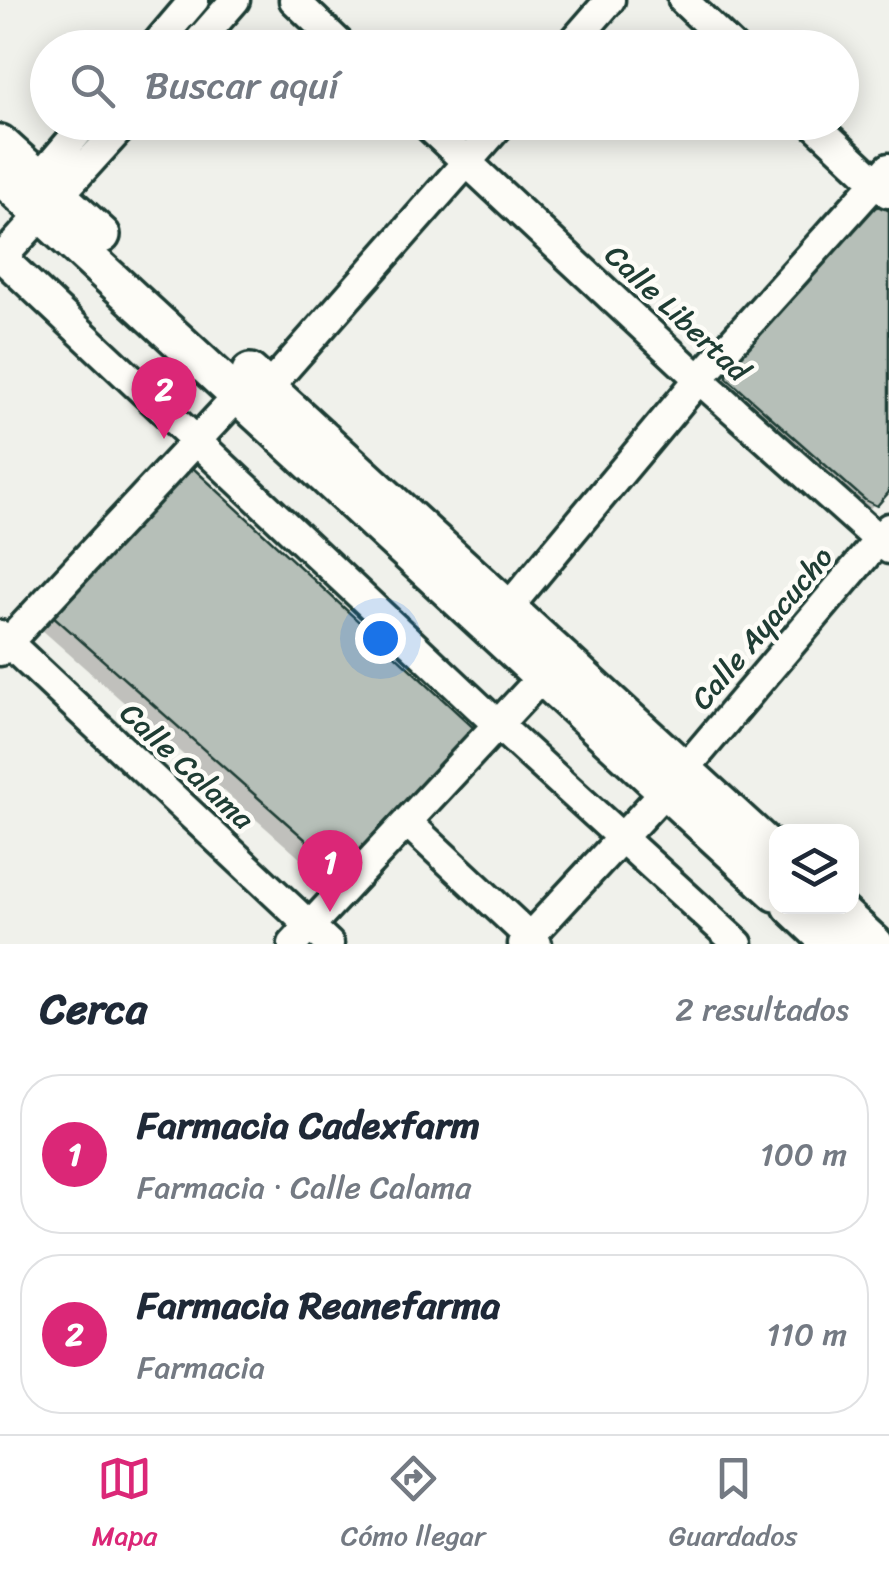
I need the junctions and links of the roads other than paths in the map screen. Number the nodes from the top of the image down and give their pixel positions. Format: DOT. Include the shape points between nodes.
graph roads {
  1 [pos="194,0"];
  2 [pos="235,0"];
  3 [pos="294,0"];
  4 [pos="610,0"];
  5 [pos="682,0"];
  6 [pos="168,30"];
  7 [pos="209,30"];
  8 [pos="325,30"];
  9 [pos="584,30"];
  10 [pos="714,30"];
  11 [pos="77,140"];
  12 [pos="107,140"];
  13 [pos="443,140"];
  14 [pos="486,140"];
  15 [pos="834,140"];
  16 [pos="0,143"];
  17 [pos="467,162"];
  18 [pos="0,176"];
  19 [pos="885,182"];
  20 [pos="47,196"];
  21 [pos="1,259"];
  22 [pos="699,379"];
  23 [pos="254,391"];
  24 [pos="197,440"];
  25 [pos="886,539"];
  26 [pos="508,609"];
  27 [pos="3,643"];
  28 [pos="543,676"];
  29 [pos="498,725"];
  30 [pos="675,780"];
  31 [pos="408,823"];
  32 [pos="621,838"];
  33 [pos="769,849"];
  34 [pos="769,885"];
  35 [pos="799,914"];
  36 [pos="843,914"];
  37 [pos="311,938"];
  38 [pos="530,942"];
  39 [pos="738,944"];
  40 [pos="831,944"];
  41 [pos="875,944"];
  1 -- 6 [label="street"];
  2 -- 7 [label="street"];
  3 -- 8 [label="street"];
  4 -- 9 [label="street"];
  5 -- 10 [label="street"];
  11 -- 20 [label="street"];
  12 -- 20 [label="street"];
  13 -- 17 [label="street, Calle Libertad"];
  14 -- 17 [label="street"];
  15 -- 19 [label="street"];
  16 -- 20 [label="main road"];
  17 -- 22 [label="street, Calle Libertad"];
  17 -- 23 [label="street"];
  18 -- 20 [label="main road"];
  19 -- 22 [label="street"];
  20 -- 21 [label="street"];
  20 -- 23 [label="main road"];
  21 -- 24 [label="street"];
  22 -- 25 [label="street, Calle Libertad"];
  22 -- 26 [label="street"];
  23 -- 24 [label="street"];
  23 -- 26 [label="main road"];
  23 -- 28 [label="main road"];
  24 -- 27 [label="street"];
  24 -- 29 [label="street"];
  25 -- 30 [label="street, Calle Ayacucho"];
  26 -- 30 [label="main road"];
  27 -- 37 [label="street, Calle Calama"];
  28 -- 29 [label="street"];
  28 -- 30 [label="main road"];
  29 -- 31 [label="street"];
  29 -- 32 [label="street"];
  30 -- 32 [label="street, Calle Ayacucho"];
  30 -- 33 [label="main road"];
  30 -- 34 [label="main road"];
  31 -- 37 [label="street"];
  31 -- 38 [label="street"];
  32 -- 38 [label="street, Calle Ayacucho"];
  32 -- 39 [label="street"];
  35 -- 40 [label="main road"];
  36 -- 41 [label="main road"];
}
